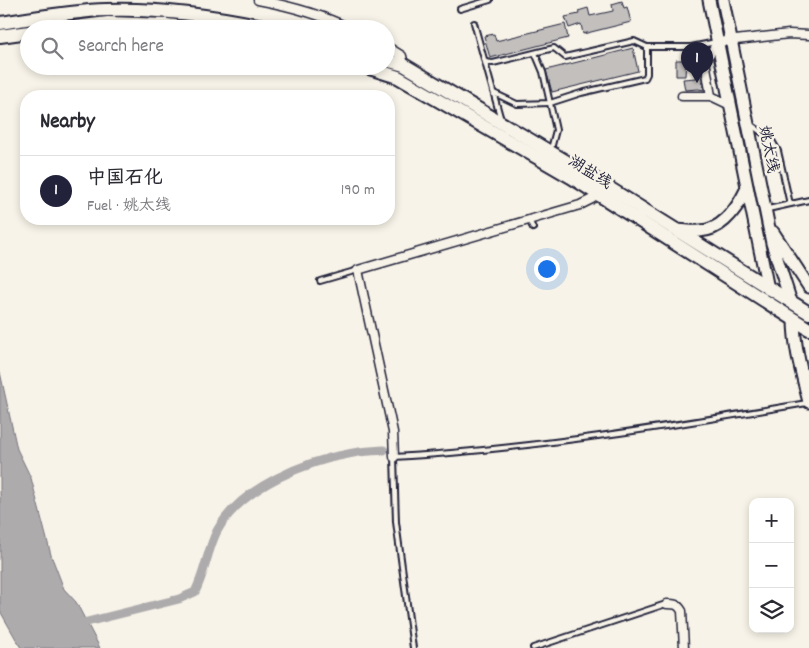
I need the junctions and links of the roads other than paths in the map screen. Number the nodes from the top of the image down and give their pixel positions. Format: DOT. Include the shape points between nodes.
graph roads {
  1 [pos="258,0"];
  2 [pos="490,0"];
  3 [pos="709,0"];
  4 [pos="723,0"];
  5 [pos="460,9"];
  6 [pos="24,20"];
  7 [pos="236,20"];
  8 [pos="334,20"];
  9 [pos="20,21"];
  10 [pos="0,23"];
  11 [pos="474,23"];
  12 [pos="20,33"];
  13 [pos="809,35"];
  14 [pos="0,36"];
  15 [pos="732,40"];
  16 [pos="718,42"];
  17 [pos="647,47"];
  18 [pos="395,52"];
  19 [pos="535,53"];
  20 [pos="395,62"];
  21 [pos="485,62"];
  22 [pos="404,65"];
  23 [pos="392,75"];
  24 [pos="494,93"];
  25 [pos="682,96"];
  26 [pos="711,96"];
  27 [pos="550,103"];
  28 [pos="730,105"];
  29 [pos="502,123"];
  30 [pos="748,123"];
  31 [pos="550,152"];
  32 [pos="747,188"];
  33 [pos="598,194"];
  34 [pos="809,200"];
  35 [pos="790,204"];
  36 [pos="766,210"];
  37 [pos="529,220"];
  38 [pos="769,226"];
  39 [pos="533,228"];
  40 [pos="676,230"];
  41 [pos="358,270"];
  42 [pos="320,281"];
  43 [pos="809,288"];
  44 [pos="768,289"];
  45 [pos="791,302"];
  46 [pos="776,307"];
  47 [pos="809,313"];
  48 [pos="794,319"];
  49 [pos="809,329"];
  50 [pos="809,402"];
  51 [pos="394,457"];
  52 [pos="667,604"];
  53 [pos="413,648"];
  54 [pos="533,648"];
  55 [pos="684,648"];
  1 -- 8 [label="street"];
  2 -- 5 [label="lane"];
  3 -- 16 [label="main road, 姚太线"];
  4 -- 15 [label="main road, 姚太线"];
  6 -- 7 [label="main road" via="106,10 167,12"];
  9 -- 10 [label="main road"];
  11 -- 21 [label="lane"];
  12 -- 14 [label="main road"];
  13 -- 15 [label="street"];
  15 -- 16 [label="street"];
  15 -- 30 [label="main road, 姚太线"];
  16 -- 17 [label="lane" via="691,47"];
  16 -- 26 [label="street" via="704,60"];
  16 -- 28 [label="main road, 姚太线"];
  17 -- 19 [label="lane" via="634,41 564,57 554,48"];
  17 -- 27 [label="lane" via="645,78"];
  18 -- 22 [label="street" via="402,56"];
  19 -- 21 [label="lane"];
  19 -- 27 [label="lane"];
  20 -- 22 [label="main road, 湖盐线"];
  21 -- 24 [label="lane"];
  22 -- 29 [label="main road, 湖盐线"];
  23 -- 33 [label="main road, 湖盐线"];
  24 -- 27 [label="lane" via="517,104"];
  24 -- 29 [label="lane"];
  25 -- 26 [label="street"];
  26 -- 28 [label="street"];
  27 -- 31 [label="lane" via="556,130"];
  28 -- 32 [label="main road, 姚太线"];
  29 -- 31 [label="main road, 湖盐线"];
  30 -- 35 [label="lane" via="771,139 778,151"];
  30 -- 36 [label="main road, 姚太线"];
  31 -- 40 [label="main road, 湖盐线"];
  32 -- 40 [label="main road" via="734,211 712,228"];
  32 -- 44 [label="main road, 姚太线"];
  33 -- 37 [label="street" via="580,205"];
  33 -- 46 [label="main road, 湖盐线"];
  34 -- 35 [label="lane"];
  35 -- 36 [label="lane"];
  36 -- 38 [label="main road, 姚太线"];
  37 -- 39 [label="lane"];
  37 -- 41 [label="street"];
  38 -- 43 [label="main road"];
  38 -- 45 [label="main road, 姚太线"];
  40 -- 44 [label="main road, 湖盐线"];
  41 -- 42 [label="lane"];
  41 -- 51 [label="street" via="393,432"];
  44 -- 45 [label="main road, 湖盐线"];
  44 -- 46 [label="main road"];
  45 -- 47 [label="main road, 湖盐线"];
  45 -- 48 [label="main road"];
  46 -- 48 [label="main road, 湖盐线"];
  48 -- 49 [label="main road, 湖盐线"];
  48 -- 50 [label="main road" via="797,350"];
  50 -- 51 [label="lane" via="652,429 491,450"];
  51 -- 53 [label="lane" via="400,557"];
  52 -- 54 [label="lane"];
  52 -- 55 [label="street" via="679,606 682,611"];
}
